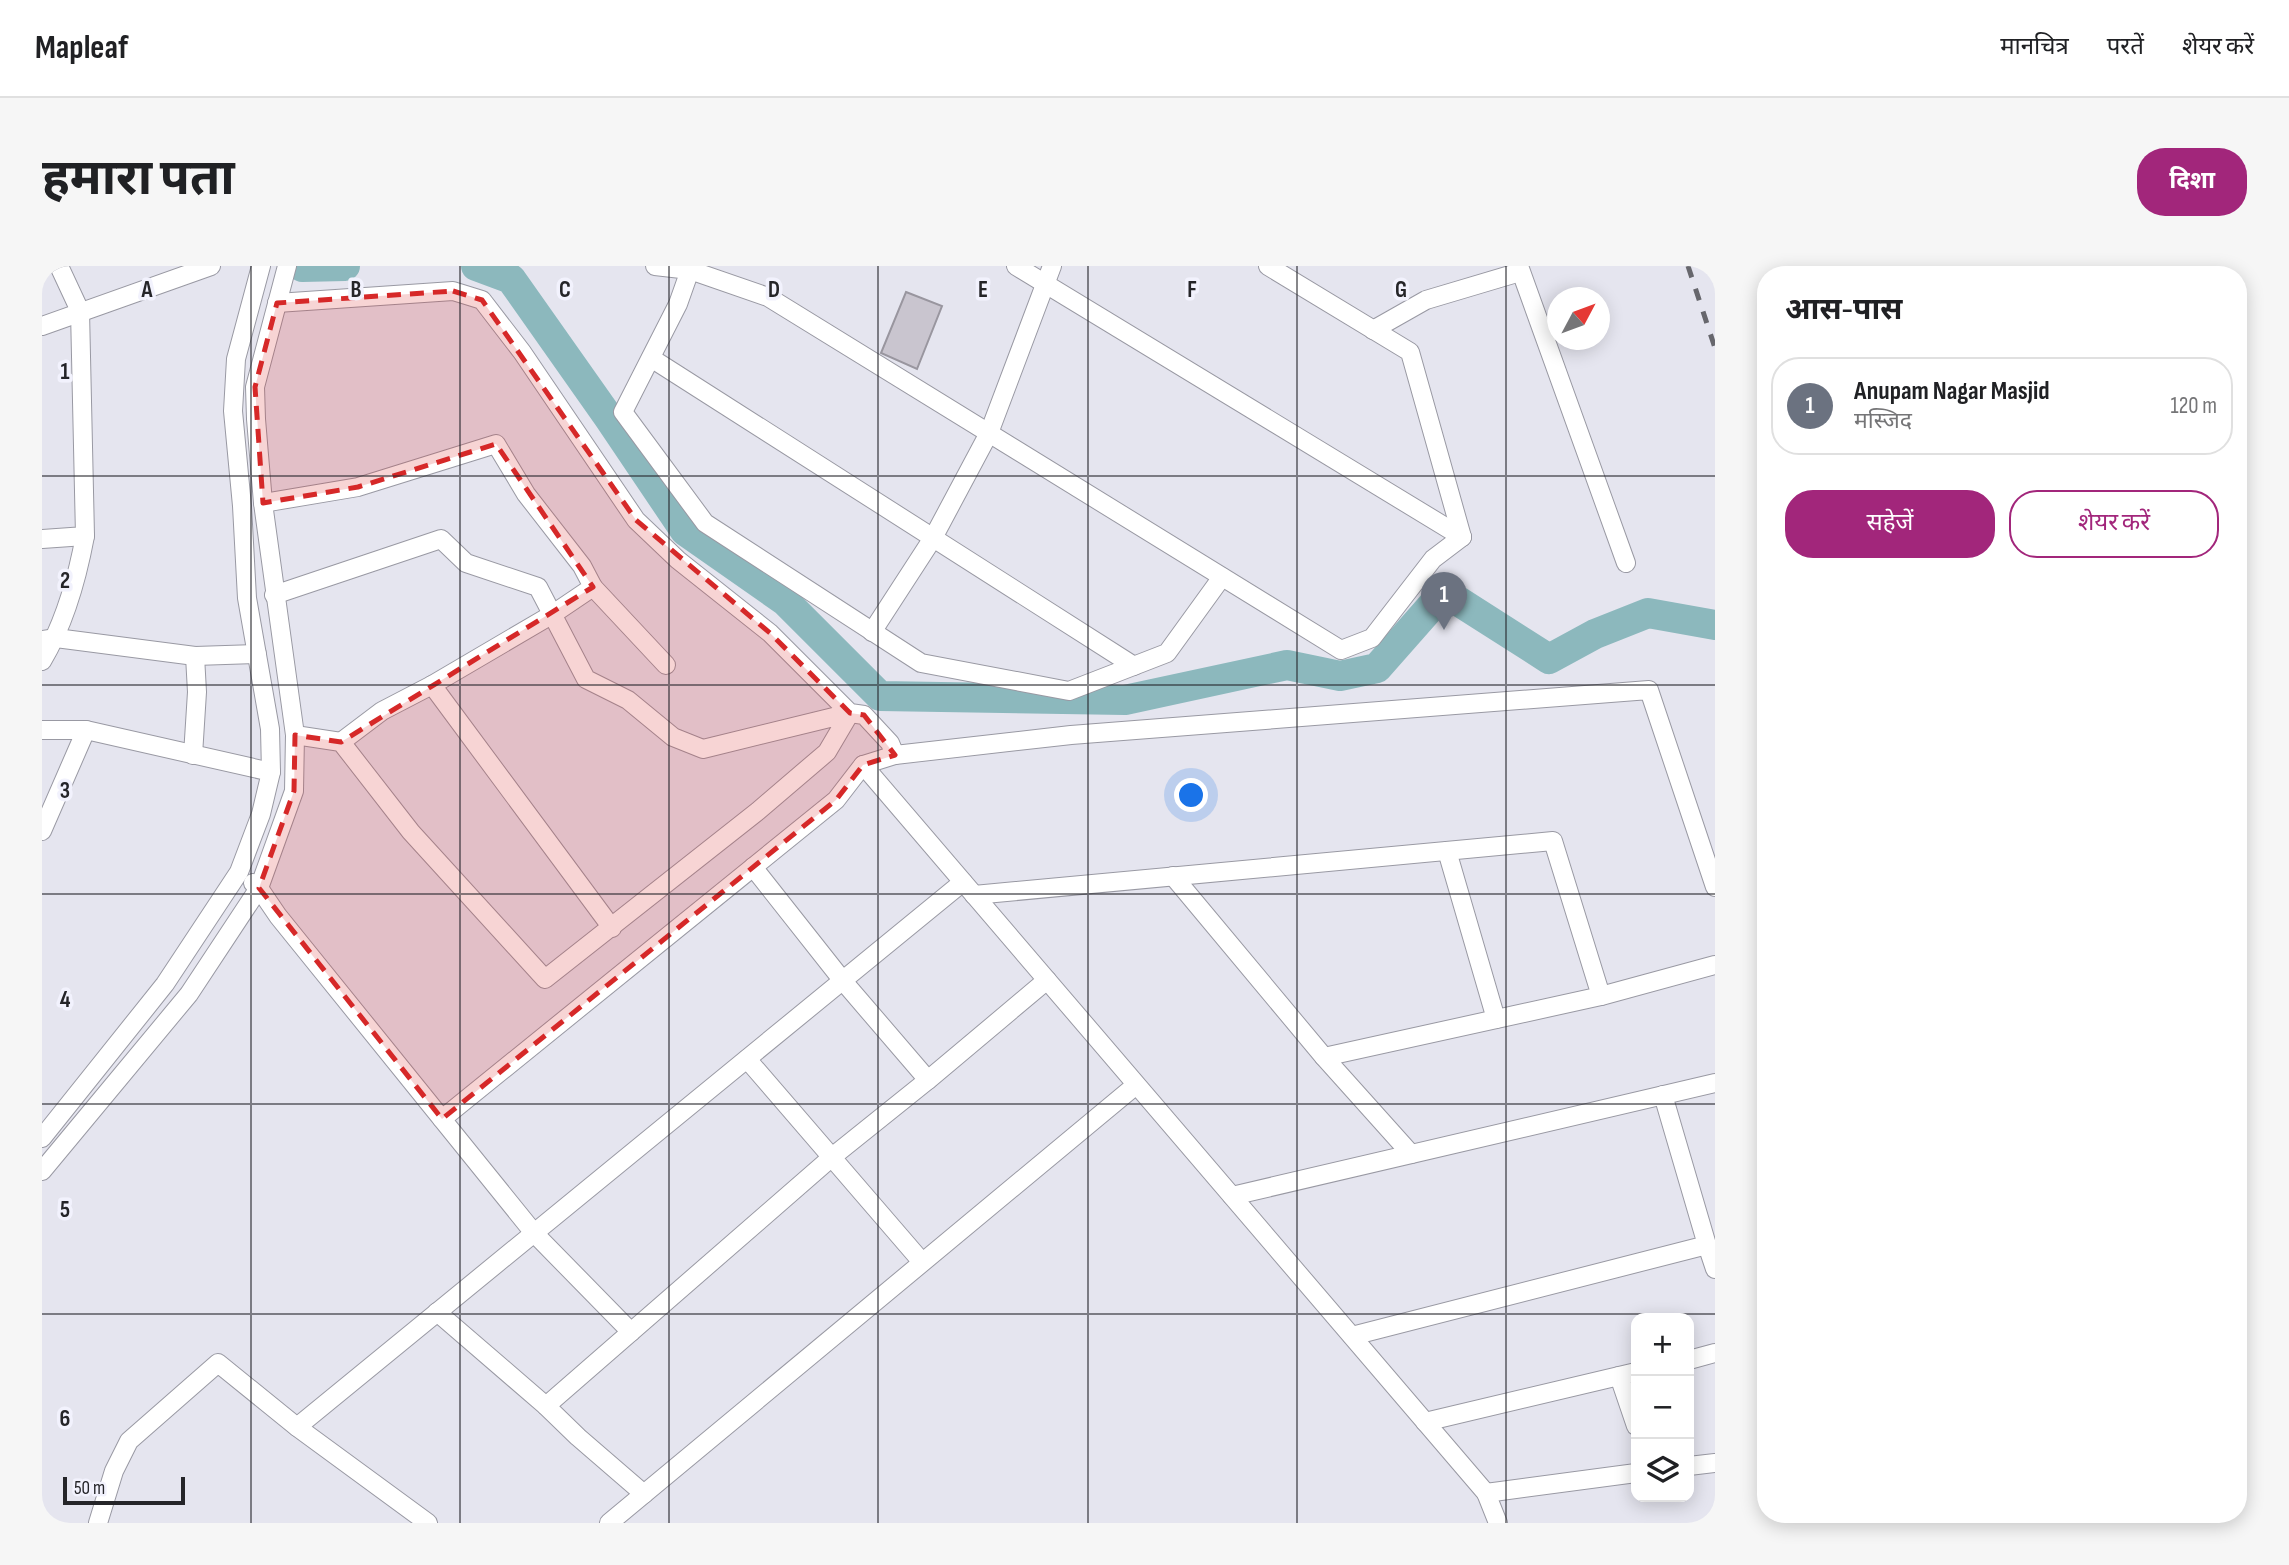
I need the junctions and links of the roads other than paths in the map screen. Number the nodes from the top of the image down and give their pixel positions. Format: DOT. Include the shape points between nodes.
graph roads {
  1 [pos="59,266"];
  2 [pos="211,266"];
  3 [pos="261,266"];
  4 [pos="287,266"];
  5 [pos="655,266"];
  6 [pos="1016,266"];
  7 [pos="1052,266"];
  8 [pos="1268,266"];
  9 [pos="690,268"];
  10 [pos="1520,269"];
  11 [pos="1044,283"];
  12 [pos="277,303"];
  13 [pos="80,311"];
  14 [pos="42,326"];
  15 [pos="1373,330"];
  16 [pos="651,358"];
  17 [pos="989,433"];
  18 [pos="262,503"];
  19 [pos="85,536"];
  20 [pos="1462,537"];
  21 [pos="933,538"];
  22 [pos="42,539"];
  23 [pos="1626,563"];
  24 [pos="1222,577"];
  25 [pos="593,587"];
  26 [pos="274,595"];
  27 [pos="553,614"];
  28 [pos="872,632"];
  29 [pos="49,639"];
  30 [pos="257,654"];
  31 [pos="195,656"];
  32 [pos="42,661"];
  33 [pos="666,665"];
  34 [pos="1134,666"];
  35 [pos="432,685"];
  36 [pos="850,713"];
  37 [pos="42,730"];
  38 [pos="86,730"];
  39 [pos="295,735"];
  40 [pos="341,742"];
  41 [pos="193,755"];
  42 [pos="895,755"];
  43 [pos="863,765"];
  44 [pos="271,772"];
  45 [pos="42,831"];
  46 [pos="1447,851"];
  47 [pos="753,867"];
  48 [pos="239,872"];
  49 [pos="1173,876"];
  50 [pos="1715,887"];
  51 [pos="259,888"];
  52 [pos="968,889"];
  53 [pos="612,928"];
  54 [pos="1715,965"];
  55 [pos="1047,980"];
  56 [pos="843,981"];
  57 [pos="1601,996"];
  58 [pos="1496,1019"];
  59 [pos="1324,1057"];
  60 [pos="747,1059"];
  61 [pos="928,1080"];
  62 [pos="1715,1083"];
  63 [pos="1136,1085"];
  64 [pos="1663,1095"];
  65 [pos="442,1119"];
  66 [pos="42,1138"];
  67 [pos="1411,1154"];
  68 [pos="832,1157"];
  69 [pos="42,1171"];
  70 [pos="1232,1196"];
  71 [pos="534,1233"];
  72 [pos="1707,1245"];
  73 [pos="922,1262"];
  74 [pos="1715,1269"];
  75 [pos="437,1312"];
  76 [pos="631,1332"];
  77 [pos="1352,1336"];
  78 [pos="1715,1353"];
  79 [pos="1694,1359"];
  80 [pos="1628,1374"];
  81 [pos="1631,1394"];
  82 [pos="546,1406"];
  83 [pos="1425,1422"];
  84 [pos="298,1427"];
  85 [pos="1715,1463"];
  86 [pos="1694,1465"];
  87 [pos="1631,1474"];
  88 [pos="1486,1493"];
  89 [pos="644,1494"];
  90 [pos="98,1523"];
  91 [pos="428,1523"];
  92 [pos="609,1523"];
  93 [pos="1498,1523"];
  1 -- 13 [label="street"];
  2 -- 13 [label="street"];
  3 -- 30 [label="street" via="236,359 233,411 247,598"];
  4 -- 12 [label="street"];
  5 -- 9 [label="street"];
  6 -- 11 [label="street"];
  7 -- 11 [label="street"];
  8 -- 15 [label="street"];
  9 -- 16 [label="street"];
  9 -- 17 [label="street" via="768,297"];
  10 -- 15 [label="street" via="1426,300"];
  10 -- 23 [label="street"];
  11 -- 17 [label="street"];
  11 -- 20 [label="street"];
  12 -- 18 [label="street" via="256,387"];
  12 -- 36 [label="street" via="453,291 482,300 636,520 678,560 770,633"];
  13 -- 14 [label="street"];
  13 -- 19 [label="street"];
  15 -- 20 [label="street" via="1410,352"];
  16 -- 21 [label="street"];
  16 -- 28 [label="street" via="622,412 705,523"];
  17 -- 21 [label="street"];
  17 -- 24 [label="street"];
  18 -- 25 [label="street" via="358,487 496,444"];
  18 -- 26 [label="street"];
  19 -- 22 [label="street"];
  19 -- 29 [label="street" via="79,566"];
  20 -- 24 [label="street" via="1433,559 1372,638 1341,650"];
  21 -- 28 [label="street"];
  21 -- 34 [label="street"];
  24 -- 34 [label="street" via="1167,653"];
  25 -- 27 [label="street"];
  25 -- 33 [label="street"];
  26 -- 27 [label="street" via="441,539 466,563 538,587"];
  26 -- 39 [label="street"];
  27 -- 35 [label="street"];
  27 -- 36 [label="street" via="586,679 628,700 673,737 703,749"];
  28 -- 34 [label="street" via="921,663 1069,691"];
  29 -- 31 [label="street"];
  29 -- 32 [label="street"];
  30 -- 31 [label="street"];
  30 -- 44 [label="street" via="270,729"];
  31 -- 41 [label="street"];
  35 -- 40 [label="street" via="382,711"];
  35 -- 53 [label="street"];
  36 -- 42 [label="street" via="863,715 890,743"];
  36 -- 53 [label="street" via="827,752"];
  37 -- 38 [label="street"];
  38 -- 41 [label="street"];
  38 -- 45 [label="street"];
  39 -- 40 [label="street"];
  39 -- 51 [label="street" via="294,791"];
  40 -- 53 [label="street" via="411,832 545,979"];
  41 -- 44 [label="street"];
  42 -- 43 [label="street"];
  42 -- 50 [label="street" via="1072,735 1649,690"];
  43 -- 47 [label="street" via="835,800"];
  43 -- 52 [label="street"];
  44 -- 48 [label="street"];
  46 -- 49 [label="street"];
  46 -- 57 [label="street" via="1553,841"];
  46 -- 58 [label="street"];
  47 -- 56 [label="street"];
  47 -- 65 [label="street"];
  48 -- 51 [label="street"];
  48 -- 66 [label="street" via="165,984"];
  49 -- 52 [label="street"];
  49 -- 59 [label="street"];
  51 -- 65 [label="street"];
  51 -- 69 [label="street" via="189,994"];
  52 -- 55 [label="street"];
  52 -- 56 [label="street"];
  54 -- 57 [label="street"];
  55 -- 61 [label="street"];
  55 -- 63 [label="street"];
  56 -- 60 [label="street"];
  56 -- 61 [label="street"];
  57 -- 58 [label="street"];
  58 -- 59 [label="street"];
  59 -- 67 [label="street"];
  60 -- 68 [label="street"];
  60 -- 71 [label="street"];
  61 -- 68 [label="street"];
  62 -- 64 [label="street"];
  63 -- 70 [label="street"];
  63 -- 73 [label="street"];
  64 -- 67 [label="street"];
  64 -- 72 [label="street"];
  65 -- 71 [label="street"];
  67 -- 70 [label="street"];
  68 -- 73 [label="street"];
  68 -- 76 [label="street"];
  70 -- 77 [label="street"];
  71 -- 75 [label="street"];
  71 -- 76 [label="street"];
  72 -- 74 [label="street"];
  72 -- 77 [label="street"];
  73 -- 89 [label="street"];
  75 -- 82 [label="street"];
  75 -- 84 [label="street"];
  76 -- 82 [label="street"];
  77 -- 83 [label="street"];
  78 -- 79 [label="street"];
  80 -- 81 [label="street"];
  80 -- 83 [label="street"];
  82 -- 89 [label="street"];
  83 -- 88 [label="street"];
  84 -- 90 [label="street" via="218,1363 129,1441"];
  84 -- 91 [label="street"];
  85 -- 86 [label="street"];
  87 -- 88 [label="street"];
  88 -- 93 [label="street"];
  89 -- 92 [label="street"];
}
